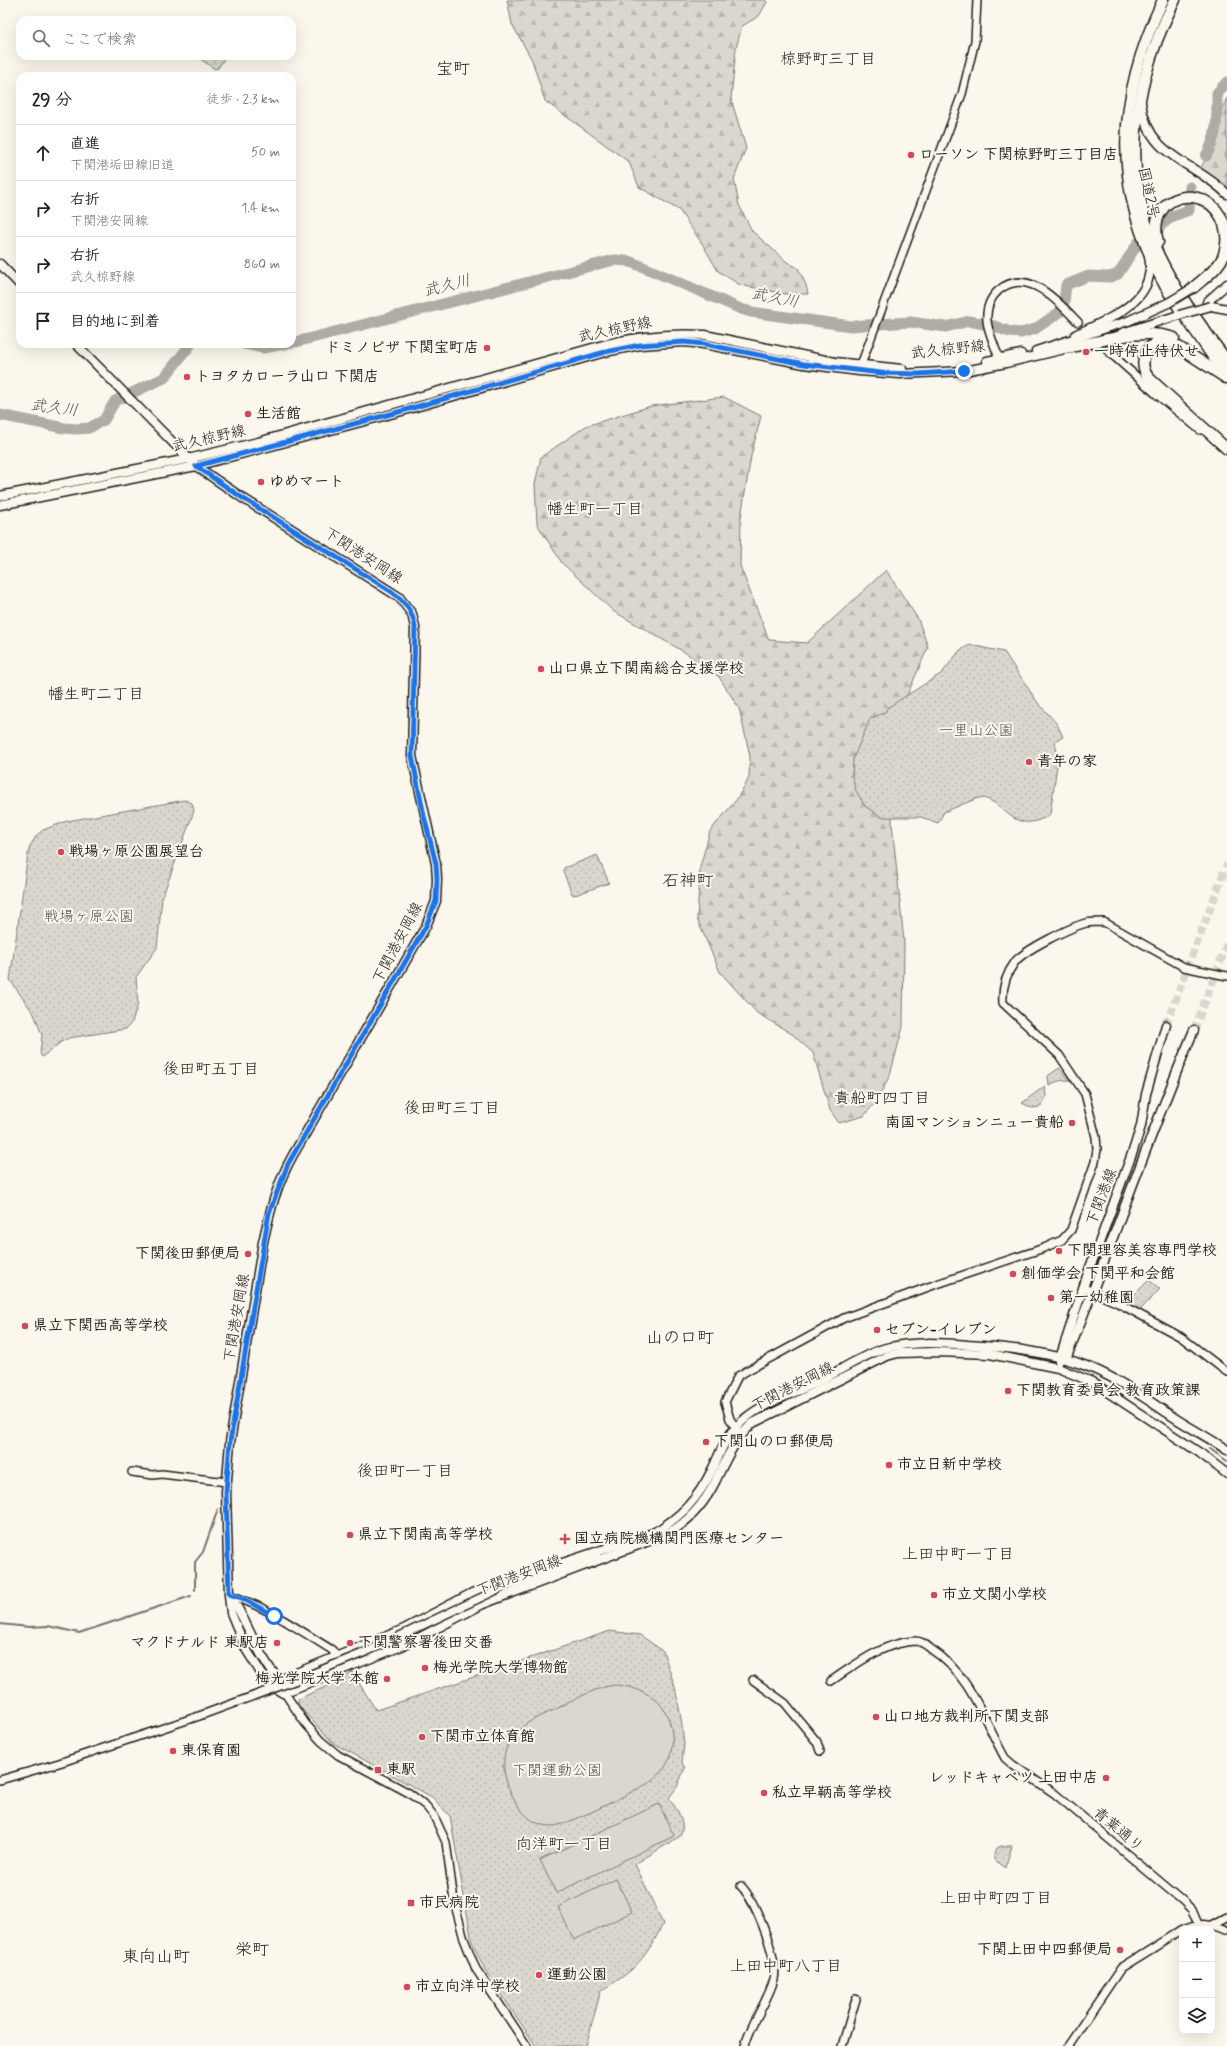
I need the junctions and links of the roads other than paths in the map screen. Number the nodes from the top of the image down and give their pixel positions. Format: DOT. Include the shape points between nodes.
graph roads {
  1 [pos="977,0"];
  2 [pos="1164,0"];
  3 [pos="1175,0"];
  4 [pos="1143,81"];
  5 [pos="1227,194"];
  6 [pos="1139,208"];
  7 [pos="1151,242"];
  8 [pos="1227,262"];
  9 [pos="0,264"];
  10 [pos="16,281"];
  11 [pos="1227,284"];
  12 [pos="1193,288"];
  13 [pos="1209,304"];
  14 [pos="1227,309"];
  15 [pos="1078,322"];
  16 [pos="993,339"];
  17 [pos="1051,346"];
  18 [pos="1072,347"];
  19 [pos="80,348"];
  20 [pos="1108,351"];
  21 [pos="1002,361"];
  22 [pos="1227,361"];
  23 [pos="984,362"];
  24 [pos="860,368"];
  25 [pos="1212,370"];
  26 [pos="1227,375"];
  27 [pos="1227,379"];
  28 [pos="1227,449"];
  29 [pos="188,459"];
  30 [pos="196,466"];
  31 [pos="0,496"];
  32 [pos="0,505"];
  33 [pos="1227,976"];
  34 [pos="1166,1025"];
  35 [pos="1194,1030"];
  36 [pos="1084,1288"];
  37 [pos="1092,1292"];
  38 [pos="1063,1358"];
  39 [pos="1058,1368"];
  40 [pos="1227,1372"];
  41 [pos="738,1431"];
  42 [pos="1227,1450"];
  43 [pos="132,1472"];
  44 [pos="1227,1474"];
  45 [pos="227,1482"];
  46 [pos="627,1546"];
  47 [pos="229,1594"];
  48 [pos="337,1657"];
  49 [pos="279,1680"];
  50 [pos="753,1680"];
  51 [pos="831,1681"];
  52 [pos="283,1694"];
  53 [pos="820,1751"];
  54 [pos="0,1780"];
  55 [pos="742,1886"];
  56 [pos="1227,1917"];
  57 [pos="1198,1924"];
  58 [pos="1214,1924"];
  59 [pos="1193,1926"];
  60 [pos="1227,1930"];
  61 [pos="1179,1932"];
  62 [pos="856,1999"];
  63 [pos="527,2046"];
  64 [pos="745,2046"];
  65 [pos="842,2046"];
  66 [pos="1068,2046"];
  1 -- 24 [label="street" via="975,41 962,94"];
  2 -- 6 [label="highway, 国道2号" via="1138,61 1128,109 1127,161"];
  3 -- 4 [label="highway, 国道2号" via="1154,45"];
  4 -- 5 [label="main road" via="1142,110 1147,126 1156,141 1176,159"];
  4 -- 6 [label="highway, 国道2号" via="1136,122 1135,148"];
  6 -- 7 [label="highway, 国道2号"];
  7 -- 12 [label="highway" via="1158,217 1172,200 1190,196 1205,201 1216,209 1227,234 1223,256"];
  7 -- 17 [label="main road" via="1149,280 1137,300"];
  7 -- 22 [label="highway, 国道2号" via="1170,276"];
  7 -- 26 [label="highway, 国道2号" via="1170,294"];
  8 -- 12 [label="main road, 武久椋野線"];
  9 -- 10 [label="main road"];
  11 -- 13 [label="main road, 武久椋野線"];
  12 -- 17 [label="main road, 武久椋野線, bridge" via="1168,303 1128,321"];
  13 -- 14 [label="main road"];
  13 -- 18 [label="main road, 武久椋野線, bridge"];
  15 -- 16 [label="street" via="1033,284 1011,283 998,290 987,310 987,320"];
  16 -- 21 [label="street"];
  16 -- 23 [label="street" via="992,354"];
  17 -- 21 [label="main road, 武久椋野線"];
  18 -- 21 [label="main road, 武久椋野線"];
  18 -- 25 [label="highway" via="1140,334 1161,334 1183,343"];
  19 -- 29 [label="main road, 下関港安岡線"];
  20 -- 28 [label="street" via="1184,419"];
  21 -- 23 [label="main road, 武久椋野線"];
  21 -- 24 [label="main road, 武久椋野線" via="942,373 881,373"];
  23 -- 24 [label="main road, 武久椋野線" via="942,368"];
  24 -- 29 [label="main road, 武久椋野線" via="705,336 683,334 639,337"];
  24 -- 30 [label="main road, 武久椋野線" via="804,364 704,344 676,342 640,345 605,352 402,411"];
  25 -- 27 [label="highway"];
  25 -- 28 [label="highway" via="1176,344 1166,341 1161,341 1148,350 1143,360 1144,370 1149,378"];
  29 -- 30 [label="main road, 下関港安岡線"];
  29 -- 31 [label="main road, 武久椋野線"];
  30 -- 32 [label="main road, 武久椋野線"];
  30 -- 45 [label="main road, 下関港安岡線" via="392,592 403,600 409,610 415,627 412,756 436,864 437,879 436,901 426,926 293,1155 273,1199 236,1406"];
  33 -- 41 [label="street" via="1184,967 1104,922 1091,922 1077,927 1019,958 1004,985 1003,1003 1058,1055 1085,1094 1096,1137 1095,1162 1071,1230 1062,1240 1044,1248 844,1318 738,1376 725,1402"];
  34 -- 36 [label="main road, 下関港線" via="1146,1094 1135,1146"];
  35 -- 37 [label="main road, 下関港線" via="1135,1176"];
  36 -- 37 [label="street"];
  36 -- 38 [label="main road, 下関港線"];
  37 -- 38 [label="main road, 下関港線"];
  37 -- 40 [label="street" via="1181,1337"];
  38 -- 39 [label="main road, 下関港線"];
  38 -- 41 [label="main road, 下関港安岡線" via="1004,1348 948,1344 885,1348 758,1410"];
  38 -- 42 [label="main road" via="1097,1370 1126,1386"];
  39 -- 41 [label="main road, 下関港安岡線" via="1003,1355 975,1352 898,1353 887,1356"];
  39 -- 44 [label="main road" via="1105,1388"];
  41 -- 46 [label="main road, 下関港安岡線" via="725,1439 712,1469 687,1509 653,1534"];
  43 -- 45 [label="street"];
  45 -- 47 [label="main road, 下関港安岡線"];
  46 -- 48 [label="main road, 下関港安岡線" via="605,1548 472,1593 404,1629"];
  46 -- 52 [label="main road, 下関港安岡線" via="483,1604 407,1644"];
  46 -- 54 [label="street, bridge" via="499,1590 368,1651 294,1681 199,1716"];
  47 -- 48 [label="street" via="244,1599 274,1616 332,1650"];
  47 -- 49 [label="main road" via="240,1611 257,1650"];
  47 -- 52 [label="main road, 下関港安岡線" via="231,1613 246,1649 268,1684"];
  48 -- 49 [label="main road, 下関港安岡線"];
  49 -- 52 [label="street"];
  50 -- 53 [label="street" via="785,1703 817,1742"];
  51 -- 57 [label="street, 青葉通り" via="869,1656 909,1642 922,1642 944,1658 964,1679 1006,1758 1054,1793 1183,1901 1192,1910"];
  52 -- 63 [label="street" via="321,1741 338,1755 409,1793 434,1816 446,1842 454,1901 476,1969"];
  55 -- 64 [label="street" via="751,1896 763,1924 775,1971 773,1984"];
  56 -- 58 [label="street"];
  57 -- 58 [label="street"];
  57 -- 59 [label="street"];
  58 -- 60 [label="street"];
  61 -- 66 [label="street" via="1118,1971"];
  62 -- 65 [label="street"];
}
